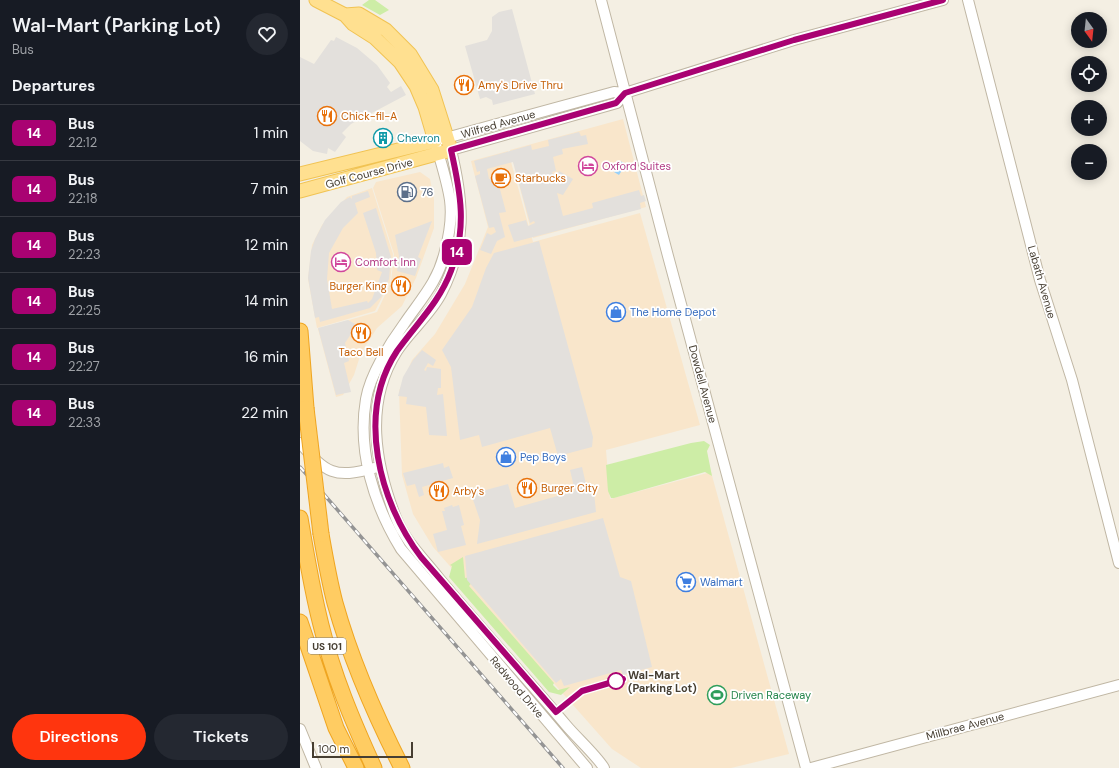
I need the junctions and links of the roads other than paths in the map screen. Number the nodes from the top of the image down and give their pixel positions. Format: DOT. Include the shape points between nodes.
graph roads {
  1 [pos="316,0"];
  2 [pos="601,0"];
  3 [pos="943,0"];
  4 [pos="968,0"];
  5 [pos="339,8"];
  6 [pos="625,93"];
  7 [pos="443,146"];
  8 [pos="300,174"];
  9 [pos="300,192"];
  10 [pos="445,251"];
  11 [pos="456,255"];
  12 [pos="404,323"];
  13 [pos="413,330"];
  14 [pos="300,331"];
  15 [pos="366,398"];
  16 [pos="378,399"];
  17 [pos="300,443"];
  18 [pos="381,466"];
  19 [pos="368,470"];
  20 [pos="300,518"];
  21 [pos="1119,563"];
  22 [pos="300,622"];
  23 [pos="1119,685"];
  24 [pos="300,729"];
  25 [pos="316,768"];
  26 [pos="356,768"];
  27 [pos="374,768"];
  28 [pos="402,768"];
  29 [pos="587,768"];
  30 [pos="604,768"];
  31 [pos="806,768"];
  32 [pos="811,768"];
  1 -- 5 [label="main road, Redwood Drive"];
  2 -- 6 [label="street, Dowdell Avenue"];
  3 -- 6 [label="street" via="794,40"];
  4 -- 21 [label="street, Labath Avenue" via="1040,280 1072,380"];
  5 -- 7 [label="main road, Redwood Drive" via="352,24 389,49 406,70"];
  6 -- 7 [label="street, Wilfred Avenue" via="616,103"];
  6 -- 31 [label="street, Dowdell Avenue"];
  7 -- 8 [label="main road, Golf Course Drive"];
  7 -- 9 [label="main road, Golf Course Drive"];
  7 -- 10 [label="street, Redwood Drive" via="450,200"];
  7 -- 11 [label="street, Redwood Drive" via="460,186 462,213"];
  10 -- 11 [label="street"];
  10 -- 12 [label="street, Redwood Drive" via="436,279"];
  11 -- 13 [label="street, Redwood Drive" via="441,295"];
  12 -- 13 [label="street"];
  12 -- 15 [label="street, Redwood Drive" via="380,360"];
  13 -- 16 [label="street, Redwood Drive" via="396,352"];
  14 -- 28 [label="highway, bridge" via="320,534 335,602 356,667 380,725"];
  15 -- 16 [label="street"];
  15 -- 19 [label="street, Redwood Drive" via="363,434"];
  16 -- 18 [label="street, Redwood Drive" via="375,428"];
  17 -- 19 [label="street" via="315,460 329,470 351,474"];
  18 -- 19 [label="street"];
  18 -- 30 [label="street, Redwood Drive" via="397,520 408,540 461,605"];
  19 -- 29 [label="street, Redwood Drive" via="383,516 401,549"];
  20 -- 27 [label="highway, US 101" via="314,599 325,640 339,684"];
  22 -- 26 [label="highway, US 101" via="336,728"];
  23 -- 32 [label="street, Millbrae Avenue"];
  24 -- 25 [label="street"];
}
